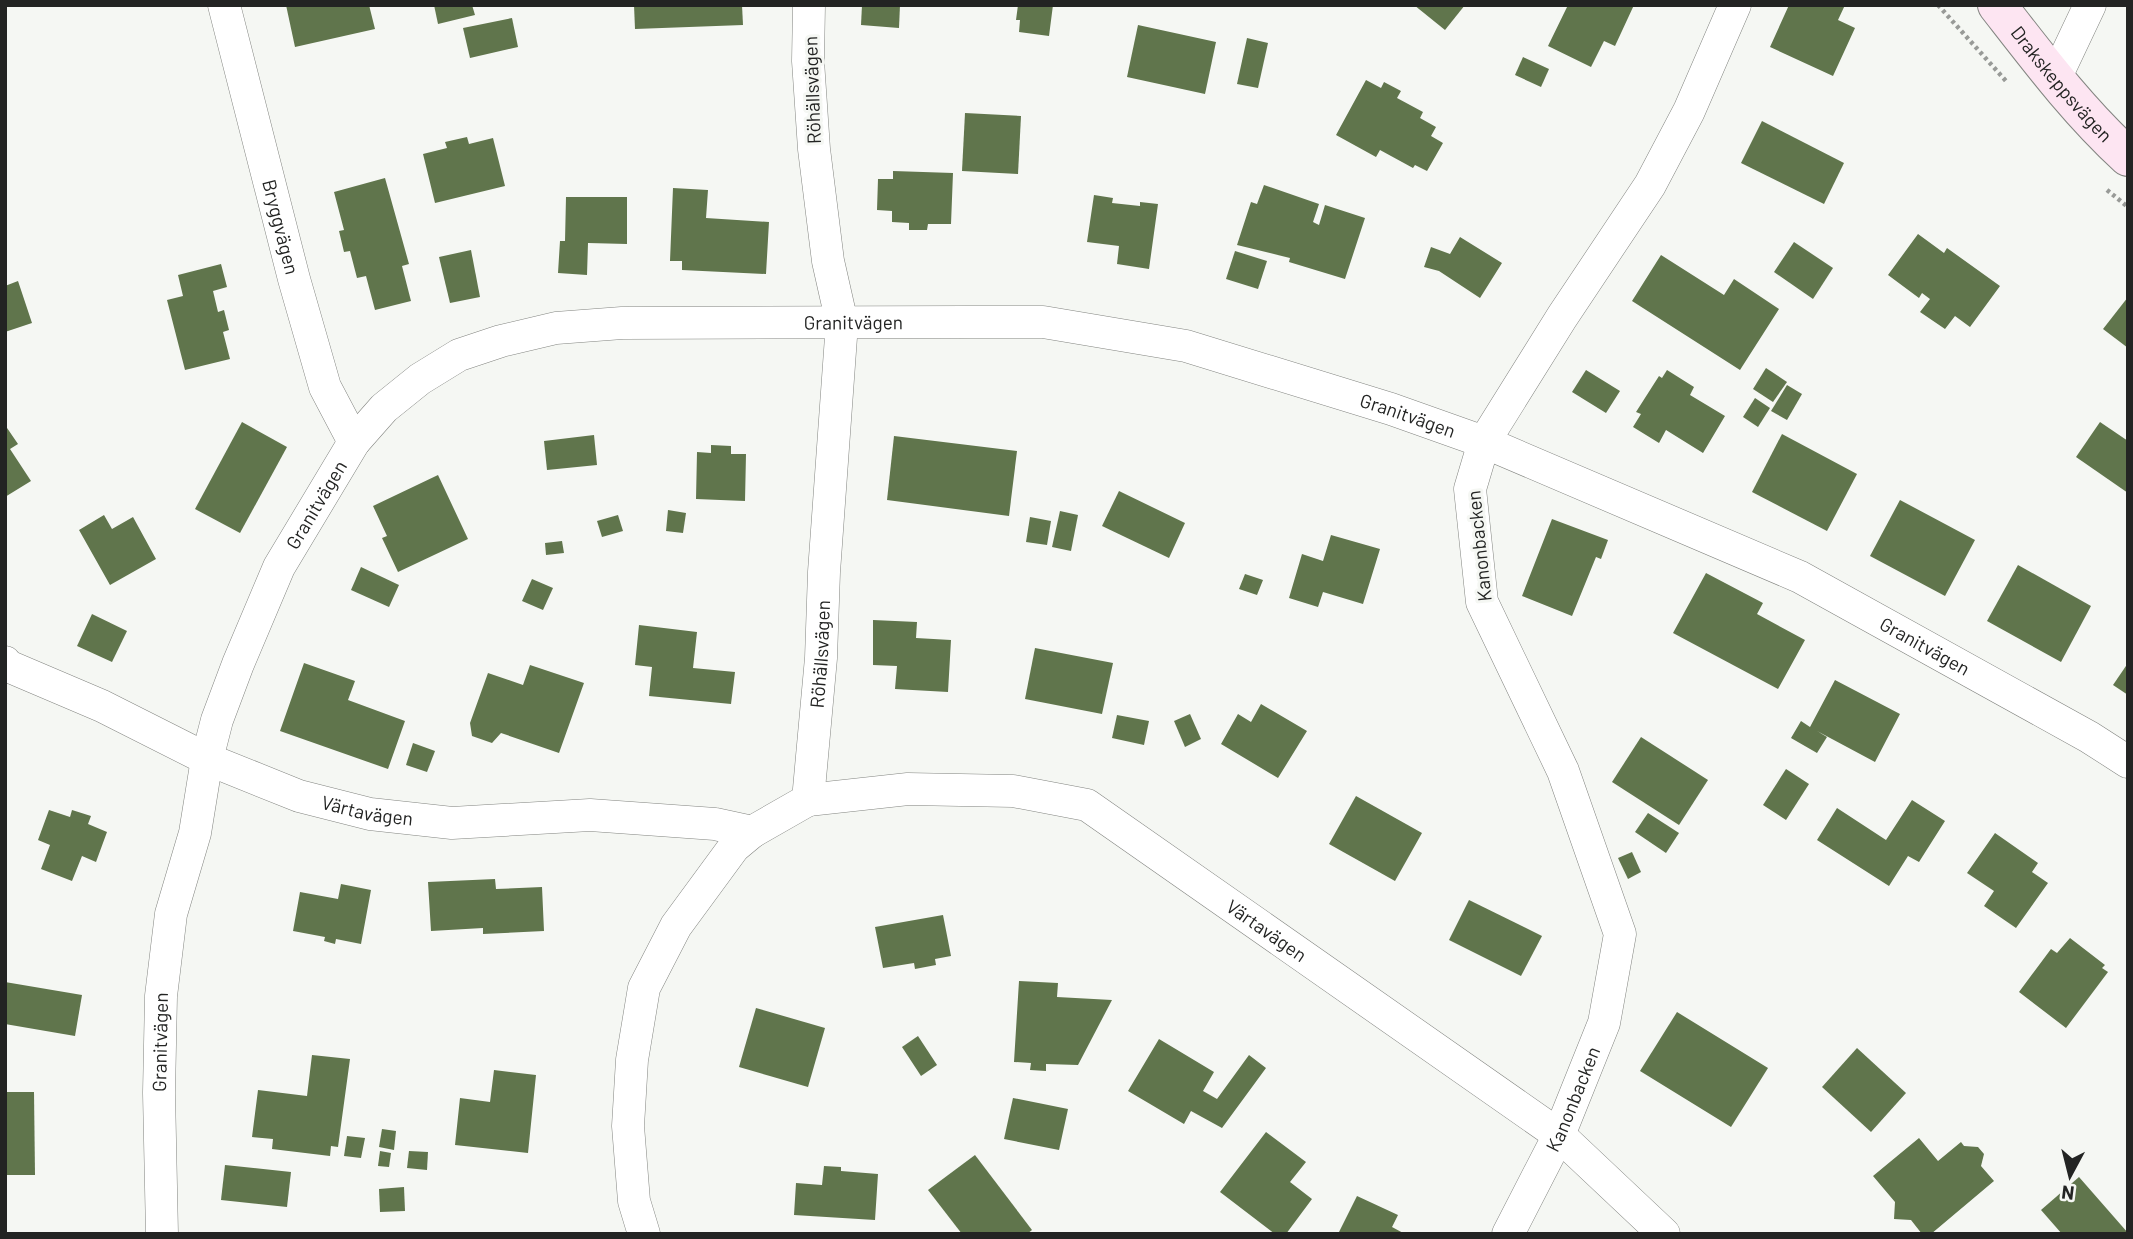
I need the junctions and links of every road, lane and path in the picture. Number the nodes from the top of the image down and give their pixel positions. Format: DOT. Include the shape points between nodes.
graph roads {
  1 [pos="224,5"];
  2 [pos="809,5"];
  3 [pos="1735,5"];
  4 [pos="1997,5"];
  5 [pos="2090,5"];
  6 [pos="2054,81"];
  7 [pos="2128,158"];
  8 [pos="842,323"];
  9 [pos="354,442"];
  10 [pos="1484,442"];
  11 [pos="6,666"];
  12 [pos="206,759"];
  13 [pos="2128,762"];
  14 [pos="808,800"];
  15 [pos="752,832"];
  16 [pos="1559,1135"];
  17 [pos="162,1234"];
  18 [pos="644,1234"];
  19 [pos="1508,1234"];
  20 [pos="1664,1234"];
  1 -- 9 [label="street, Bryggvägen" via="325,387"];
  2 -- 8 [label="street, Röhällsvägen" via="814,149 828,261"];
  3 -- 10 [label="street, Kanonbacken" via="1689,111 1650,185"];
  4 -- 6 [label="street, Drakskeppsvägen"];
  5 -- 6 [label="street"];
  6 -- 7 [label="street, Drakskeppsvägen"];
  8 -- 9 [label="street, Granitvägen" via="622,323 556,328 501,341 458,355 420,379 384,408"];
  8 -- 10 [label="street, Granitvägen" via="1043,323 1186,346"];
  8 -- 14 [label="street, Röhällsvägen"];
  9 -- 12 [label="street, Granitvägen" via="279,567 238,664"];
  10 -- 13 [label="street, Granitvägen" via="1800,577"];
  10 -- 16 [label="street, Kanonbacken" via="1470,489 1482,601 1563,771 1620,934 1604,1023"];
  11 -- 12 [label="street, Värtavägen" via="102,706"];
  12 -- 15 [label="street, Värtavägen" via="299,796 402,819 452,823 590,815 715,824"];
  12 -- 17 [label="street, Granitvägen" via="195,833 171,914 161,996"];
  14 -- 15 [label="street"];
  14 -- 16 [label="street, Värtavägen" via="908,789 1013,791 1087,805"];
  15 -- 18 [label="street" via="734,847 676,926 644,988 632,1060 628,1126 634,1200"];
  16 -- 19 [label="street, Kanonbacken"];
  16 -- 20 [label="street, Värtavägen"];
}
